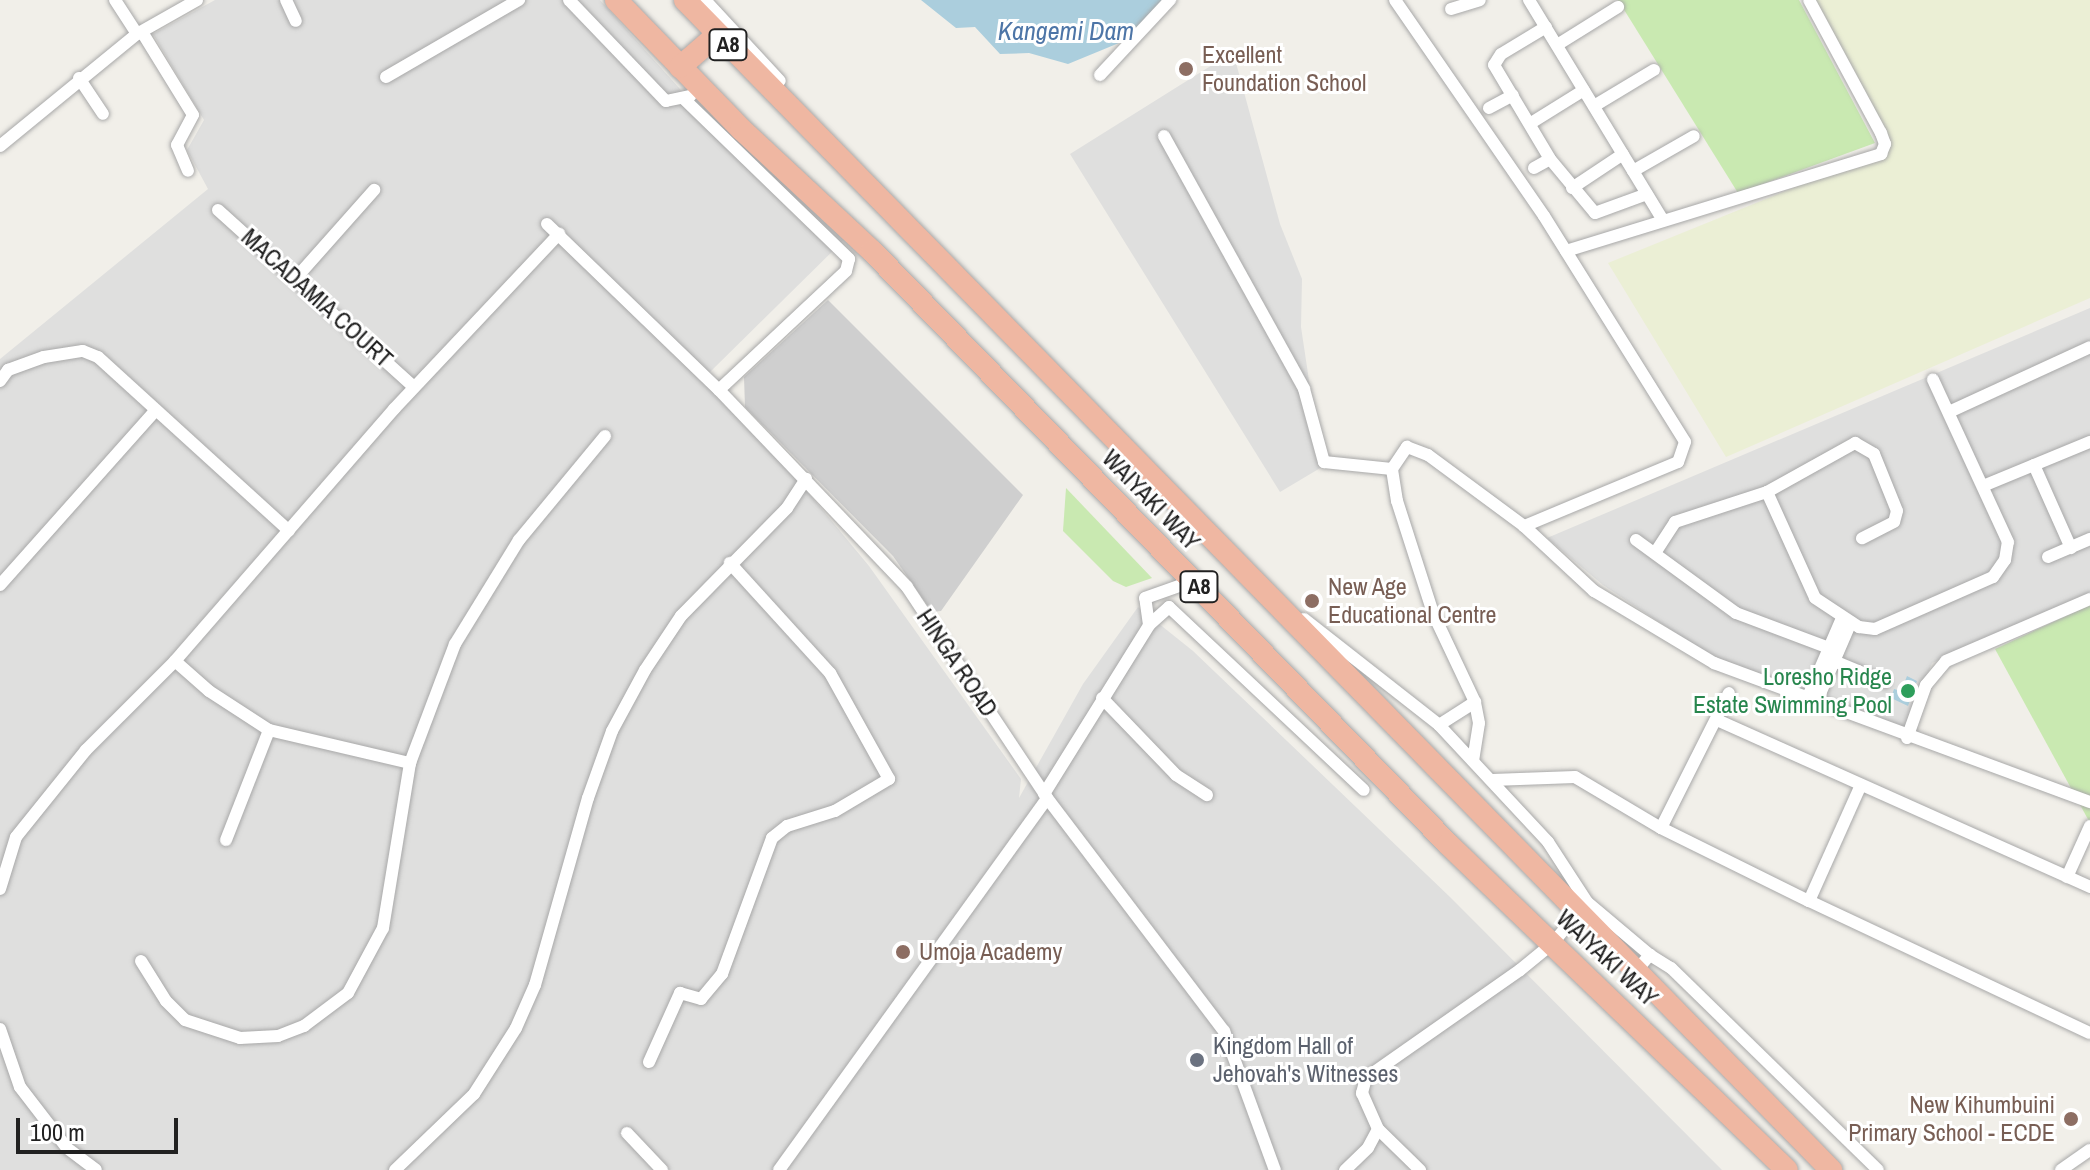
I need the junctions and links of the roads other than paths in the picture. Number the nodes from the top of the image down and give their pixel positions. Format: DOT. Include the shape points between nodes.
graph roads {
  1 [pos="115,0"];
  2 [pos="197,0"];
  3 [pos="286,0"];
  4 [pos="519,0"];
  5 [pos="569,0"];
  6 [pos="616,0"];
  7 [pos="685,0"];
  8 [pos="705,0"];
  9 [pos="1170,0"];
  10 [pos="1395,0"];
  11 [pos="1480,0"];
  12 [pos="1809,0"];
  13 [pos="1531,1"];
  14 [pos="1618,7"];
  15 [pos="1451,9"];
  16 [pos="296,21"];
  17 [pos="1546,27"];
  18 [pos="139,33"];
  19 [pos="717,35"];
  20 [pos="1557,45"];
  21 [pos="680,67"];
  22 [pos="1654,70"];
  23 [pos="1100,75"];
  24 [pos="386,77"];
  25 [pos="79,78"];
  26 [pos="780,81"];
  27 [pos="1584,90"];
  28 [pos="692,94"];
  29 [pos="1513,95"];
  30 [pos="1594,106"];
  31 [pos="1489,108"];
  32 [pos="103,114"];
  33 [pos="1531,123"];
  34 [pos="1164,136"];
  35 [pos="1694,136"];
  36 [pos="0,146"];
  37 [pos="1623,154"];
  38 [pos="1550,159"];
  39 [pos="1534,168"];
  40 [pos="188,171"];
  41 [pos="1633,171"];
  42 [pos="1572,188"];
  43 [pos="374,190"];
  44 [pos="1647,194"];
  45 [pos="218,210"];
  46 [pos="1663,220"];
  47 [pos="547,224"];
  48 [pos="839,232"];
  49 [pos="559,234"];
  50 [pos="1566,251"];
  51 [pos="296,278"];
  52 [pos="2090,347"];
  53 [pos="1933,380"];
  54 [pos="0,381"];
  55 [pos="414,387"];
  56 [pos="719,390"];
  57 [pos="156,410"];
  58 [pos="1949,412"];
  59 [pos="605,436"];
  60 [pos="2090,442"];
  61 [pos="2034,465"];
  62 [pos="1392,469"];
  63 [pos="806,479"];
  64 [pos="1983,486"];
  65 [pos="1767,492"];
  66 [pos="1524,526"];
  67 [pos="289,531"];
  68 [pos="1862,538"];
  69 [pos="2090,539"];
  70 [pos="1636,540"];
  71 [pos="2071,548"];
  72 [pos="1655,553"];
  73 [pos="2048,557"];
  74 [pos="730,563"];
  75 [pos="1193,581"];
  76 [pos="1257,581"];
  77 [pos="0,585"];
  78 [pos="2090,599"];
  79 [pos="1169,607"];
  80 [pos="1847,620"];
  81 [pos="1149,625"];
  82 [pos="1832,655"];
  83 [pos="175,661"];
  84 [pos="1885,682"];
  85 [pos="1729,693"];
  86 [pos="1102,698"];
  87 [pos="1811,701"];
  88 [pos="1475,702"];
  89 [pos="1717,720"];
  90 [pos="1439,725"];
  91 [pos="269,730"];
  92 [pos="1907,738"];
  93 [pos="1473,761"];
  94 [pos="410,763"];
  95 [pos="1492,780"];
  96 [pos="1861,785"];
  97 [pos="1364,790"];
  98 [pos="1207,795"];
  99 [pos="1046,796"];
  100 [pos="2090,802"];
  101 [pos="2090,826"];
  102 [pos="1661,828"];
  103 [pos="226,840"];
  104 [pos="2067,877"];
  105 [pos="2090,887"];
  106 [pos="0,889"];
  107 [pos="1809,901"];
  108 [pos="1582,908"];
  109 [pos="1553,943"];
  110 [pos="141,961"];
  111 [pos="1642,964"];
  112 [pos="0,1029"];
  113 [pos="2090,1033"];
  114 [pos="649,1062"];
  115 [pos="1378,1129"];
  116 [pos="627,1133"];
  117 [pos="2090,1150"];
  118 [pos="1821,1167"];
  119 [pos="90,1169"];
  120 [pos="395,1170"];
  121 [pos="662,1170"];
  122 [pos="779,1170"];
  123 [pos="1275,1170"];
  124 [pos="1345,1170"];
  125 [pos="1420,1170"];
  126 [pos="1787,1170"];
  127 [pos="1878,1170"];
  128 [pos="2061,1170"];
  1 -- 18 [label="street"];
  2 -- 18 [label="street"];
  3 -- 16 [label="street"];
  4 -- 24 [label="street"];
  5 -- 28 [label="street" via="666,101"];
  6 -- 21 [label="highway, WAIYAKI WAY / A8"];
  7 -- 19 [label="highway, WAIYAKI WAY / A8"];
  8 -- 26 [label="street"];
  9 -- 23 [label="street"];
  10 -- 50 [label="street"];
  11 -- 15 [label="street"];
  12 -- 46 [label="street" via="1881,133 1884,150 1791,185"];
  13 -- 17 [label="street"];
  14 -- 20 [label="street"];
  17 -- 20 [label="street"];
  17 -- 29 [label="street" via="1494,60"];
  18 -- 25 [label="street"];
  18 -- 40 [label="street" via="193,115 177,145"];
  19 -- 21 [label="highway"];
  19 -- 76 [label="highway, WAIYAKI WAY / A8"];
  20 -- 27 [label="street"];
  21 -- 28 [label="highway, WAIYAKI WAY / A8"];
  22 -- 30 [label="street"];
  25 -- 32 [label="street"];
  25 -- 36 [label="street"];
  27 -- 30 [label="street"];
  27 -- 33 [label="street"];
  28 -- 48 [label="highway, WAIYAKI WAY / A8"];
  29 -- 31 [label="street"];
  29 -- 33 [label="street"];
  30 -- 37 [label="street"];
  33 -- 38 [label="street"];
  34 -- 62 [label="street" via="1304,389 1324,462"];
  35 -- 41 [label="street"];
  37 -- 41 [label="street"];
  37 -- 42 [label="street"];
  38 -- 39 [label="street"];
  38 -- 42 [label="street"];
  41 -- 44 [label="street"];
  42 -- 44 [label="street" via="1599,214"];
  43 -- 51 [label="street"];
  44 -- 46 [label="street"];
  45 -- 51 [label="street, MACADAMIA COURT"];
  46 -- 50 [label="street"];
  47 -- 49 [label="street, HINGA ROAD"];
  48 -- 56 [label="street" via="849,259 846,271"];
  48 -- 75 [label="highway, WAIYAKI WAY / A8"];
  49 -- 55 [label="street"];
  49 -- 56 [label="street, HINGA ROAD"];
  50 -- 66 [label="street" via="1683,434 1685,449 1678,462"];
  51 -- 55 [label="street, MACADAMIA COURT"];
  52 -- 58 [label="street"];
  53 -- 58 [label="street"];
  54 -- 57 [label="street" via="8,370 30,361 83,351 111,367"];
  55 -- 67 [label="street"];
  56 -- 63 [label="street, HINGA ROAD"];
  57 -- 67 [label="street"];
  57 -- 77 [label="street"];
  58 -- 64 [label="street"];
  59 -- 94 [label="street" via="481,595 455,644"];
  60 -- 61 [label="street"];
  61 -- 64 [label="street"];
  61 -- 71 [label="street"];
  62 -- 66 [label="street" via="1402,450 1417,449"];
  62 -- 88 [label="street" via="1433,613"];
  63 -- 74 [label="street" via="787,508"];
  63 -- 99 [label="street, HINGA ROAD" via="907,587"];
  64 -- 80 [label="street" via="2008,542 1998,572 1875,629"];
  65 -- 68 [label="street" via="1855,443 1863,444 1874,454 1897,517"];
  65 -- 72 [label="street" via="1675,522"];
  65 -- 80 [label="street" via="1815,598"];
  66 -- 87 [label="street" via="1594,591 1714,663"];
  67 -- 83 [label="street"];
  69 -- 71 [label="street"];
  70 -- 72 [label="street"];
  71 -- 73 [label="street"];
  72 -- 82 [label="street" via="1736,613"];
  74 -- 114 [label="street" via="830,673 889,779 835,811 787,826 772,838 722,974 701,999 680,993"];
  74 -- 120 [label="street" via="681,616 612,731 535,985 516,1028 474,1094"];
  75 -- 79 [label="street"];
  75 -- 81 [label="street" via="1145,598"];
  75 -- 109 [label="highway, WAIYAKI WAY / A8" via="1437,834"];
  76 -- 90 [label="street"];
  76 -- 108 [label="highway, WAIYAKI WAY / A8"];
  78 -- 92 [label="street" via="1946,661 1926,685"];
  79 -- 81 [label="street"];
  79 -- 97 [label="street"];
  80 -- 82 [label="street"];
  81 -- 86 [label="street"];
  82 -- 84 [label="street"];
  82 -- 87 [label="street"];
  83 -- 91 [label="street" via="209,691"];
  83 -- 106 [label="street" via="33,814 16,837"];
  85 -- 89 [label="street"];
  86 -- 98 [label="street" via="1179,778"];
  86 -- 99 [label="street"];
  87 -- 92 [label="street"];
  88 -- 90 [label="street"];
  88 -- 93 [label="street" via="1479,723"];
  89 -- 96 [label="street"];
  89 -- 102 [label="street"];
  90 -- 93 [label="street"];
  91 -- 94 [label="street"];
  91 -- 103 [label="street"];
  92 -- 100 [label="street"];
  93 -- 95 [label="street"];
  94 -- 110 [label="street" via="383,928 354,984 323,1015 278,1036 240,1038 208,1030 185,1020 166,1001"];
  95 -- 102 [label="street" via="1566,774"];
  95 -- 108 [label="street" via="1554,849"];
  96 -- 104 [label="street"];
  96 -- 107 [label="street"];
  99 -- 122 [label="street"];
  99 -- 123 [label="street, HINGA ROAD" via="1224,1031"];
  101 -- 104 [label="street"];
  102 -- 107 [label="street"];
  104 -- 105 [label="street"];
  107 -- 113 [label="street"];
  108 -- 109 [label="street"];
  108 -- 111 [label="highway, WAIYAKI WAY / A8"];
  109 -- 115 [label="street" via="1369,1075 1362,1093"];
  109 -- 126 [label="highway, WAIYAKI WAY / A8"];
  111 -- 118 [label="highway, WAIYAKI WAY / A8"];
  111 -- 127 [label="street" via="1734,1026"];
  112 -- 119 [label="street" via="20,1087"];
  115 -- 124 [label="street" via="1368,1148"];
  115 -- 125 [label="street"];
  116 -- 121 [label="street"];
  117 -- 128 [label="street"];
}
